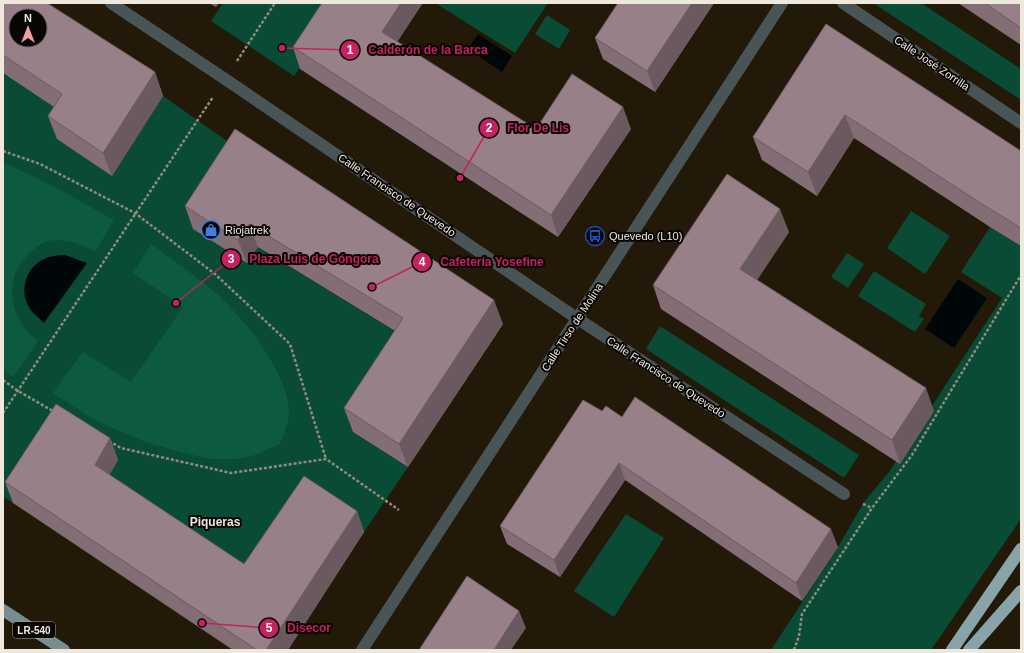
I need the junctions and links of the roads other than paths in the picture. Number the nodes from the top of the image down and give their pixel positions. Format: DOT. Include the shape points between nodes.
graph roads {
  1 [pos="111,3"];
  2 [pos="782,3"];
  3 [pos="843,3"];
  4 [pos="1021,123"];
  5 [pos="578,319"];
  6 [pos="844,494"];
  7 [pos="1021,549"];
  8 [pos="1021,590"];
  9 [pos="3,610"];
  10 [pos="64,650"];
  11 [pos="362,650"];
  12 [pos="952,650"];
  13 [pos="969,650"];
  1 -- 5 [label="street, Calle Francisco de Quevedo"];
  2 -- 5 [label="street, Calle Tirso de Molina"];
  3 -- 4 [label="street, Calle José Zorrilla"];
  5 -- 6 [label="street, Calle Francisco de Quevedo"];
  5 -- 11 [label="street, Calle Tirso de Molina"];
  7 -- 12 [label="highway"];
  8 -- 13 [label="highway"];
  9 -- 10 [label="main road, LR-540"];
}
